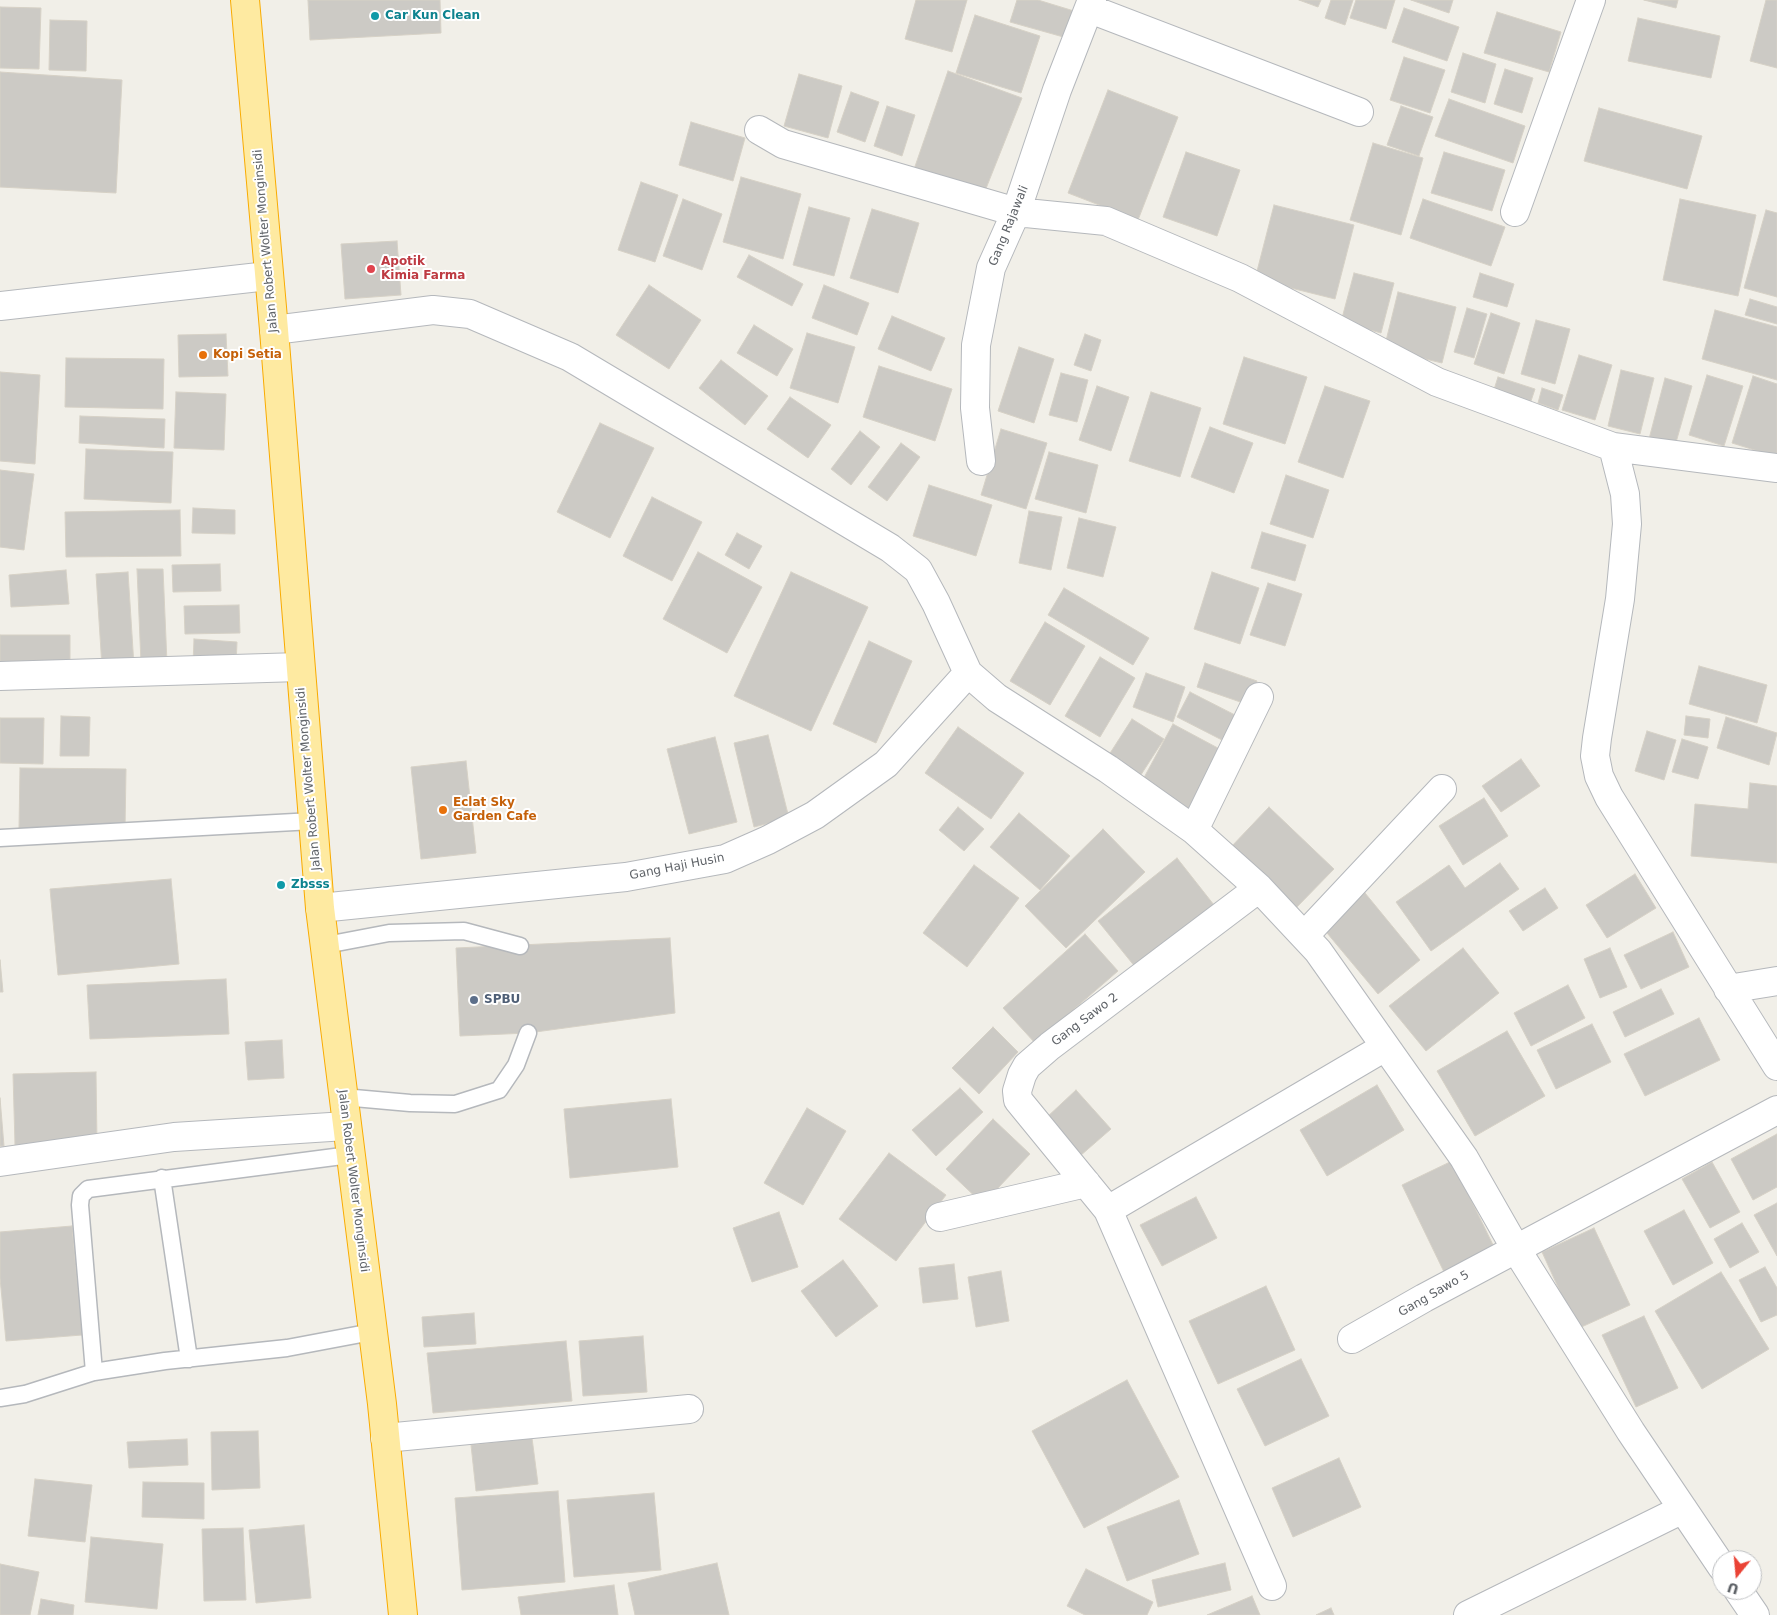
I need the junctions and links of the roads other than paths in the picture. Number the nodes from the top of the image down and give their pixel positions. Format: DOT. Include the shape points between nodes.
graph roads {
  1 [pos="245,0"];
  2 [pos="1591,0"];
  3 [pos="1091,4"];
  4 [pos="1359,112"];
  5 [pos="759,130"];
  6 [pos="1016,212"];
  7 [pos="1515,212"];
  8 [pos="268,276"];
  9 [pos="0,306"];
  10 [pos="274,330"];
  11 [pos="1613,447"];
  12 [pos="980,461"];
  13 [pos="1777,468"];
  14 [pos="300,668"];
  15 [pos="968,673"];
  16 [pos="0,676"];
  17 [pos="1259,697"];
  18 [pos="1442,789"];
  19 [pos="313,821"];
  20 [pos="1194,830"];
  21 [pos="0,838"];
  22 [pos="1259,888"];
  23 [pos="320,908"];
  24 [pos="1304,936"];
  25 [pos="326,945"];
  26 [pos="520,946"];
  27 [pos="1777,980"];
  28 [pos="1728,989"];
  29 [pos="528,1033"];
  30 [pos="1384,1048"];
  31 [pos="1777,1066"];
  32 [pos="343,1097"];
  33 [pos="1777,1110"];
  34 [pos="346,1126"];
  35 [pos="350,1155"];
  36 [pos="0,1162"];
  37 [pos="162,1178"];
  38 [pos="1086,1183"];
  39 [pos="1108,1210"];
  40 [pos="940,1217"];
  41 [pos="1516,1249"];
  42 [pos="372,1332"];
  43 [pos="1352,1339"];
  44 [pos="189,1359"];
  45 [pos="94,1372"];
  46 [pos="0,1398"];
  47 [pos="689,1409"];
  48 [pos="385,1438"];
  49 [pos="1683,1509"];
  50 [pos="1712,1552"];
  51 [pos="1272,1586"];
  52 [pos="1744,1600"];
  53 [pos="403,1615"];
  54 [pos="1468,1615"];
  55 [pos="1754,1615"];
  1 -- 8 [label="highway, Jalan Robert Wolter Monginsidi"];
  2 -- 7 [label="street"];
  3 -- 4 [label="street"];
  3 -- 6 [label="street, Gang Rajawali" via="1057,90"];
  5 -- 6 [label="street" via="782,144"];
  6 -- 11 [label="street" via="1106,221 1240,278 1437,382"];
  6 -- 12 [label="street, Gang Rajawali" via="991,268 976,344 975,408"];
  8 -- 9 [label="street"];
  8 -- 10 [label="highway, Jalan Robert Wolter Monginsidi"];
  10 -- 14 [label="highway, Jalan Robert Wolter Monginsidi"];
  10 -- 15 [label="street" via="433,310 470,314 570,357 897,553 918,570"];
  11 -- 13 [label="street"];
  11 -- 28 [label="street" via="1625,494 1627,524 1620,598 1595,756 1599,776"];
  14 -- 16 [label="street"];
  14 -- 19 [label="highway, Jalan Robert Wolter Monginsidi"];
  15 -- 20 [label="street" via="997,698 1108,769"];
  15 -- 23 [label="street, Gang Haji Husin" via="886,764 815,815 725,859 626,877"];
  17 -- 20 [label="street"];
  18 -- 24 [label="street"];
  19 -- 21 [label="lane"];
  19 -- 23 [label="highway, Jalan Robert Wolter Monginsidi"];
  20 -- 22 [label="street"];
  22 -- 24 [label="street"];
  22 -- 38 [label="street, Gang Sawo 2" via="1027,1066 1018,1083 1018,1100"];
  23 -- 25 [label="highway, Jalan Robert Wolter Monginsidi"];
  24 -- 30 [label="street" via="1318,951"];
  25 -- 26 [label="lane" via="389,933 464,931"];
  25 -- 32 [label="highway, Jalan Robert Wolter Monginsidi"];
  27 -- 28 [label="street"];
  28 -- 31 [label="street"];
  29 -- 32 [label="lane" via="516,1066 499,1090 455,1104"];
  30 -- 39 [label="street"];
  30 -- 41 [label="street" via="1464,1158"];
  32 -- 34 [label="highway, Jalan Robert Wolter Monginsidi"];
  33 -- 41 [label="street, Gang Sawo 5"];
  34 -- 35 [label="highway, Jalan Robert Wolter Monginsidi"];
  34 -- 36 [label="street" via="174,1137"];
  35 -- 37 [label="lane"];
  35 -- 42 [label="highway, Jalan Robert Wolter Monginsidi"];
  37 -- 44 [label="lane"];
  37 -- 45 [label="lane" via="88,1189 81,1196"];
  38 -- 39 [label="street, Gang Sawo 2"];
  38 -- 40 [label="street"];
  39 -- 51 [label="street, Gang Sawo 2"];
  41 -- 43 [label="street, Gang Sawo 5"];
  41 -- 49 [label="street"];
  42 -- 44 [label="lane" via="287,1348"];
  42 -- 48 [label="highway, Jalan Robert Wolter Monginsidi"];
  44 -- 45 [label="lane"];
  45 -- 46 [label="lane" via="25,1394"];
  47 -- 48 [label="street"];
  48 -- 53 [label="highway, Jalan Robert Wolter Monginsidi"];
  49 -- 50 [label="street"];
  49 -- 54 [label="street"];
  52 -- 55 [label="street"];
}
